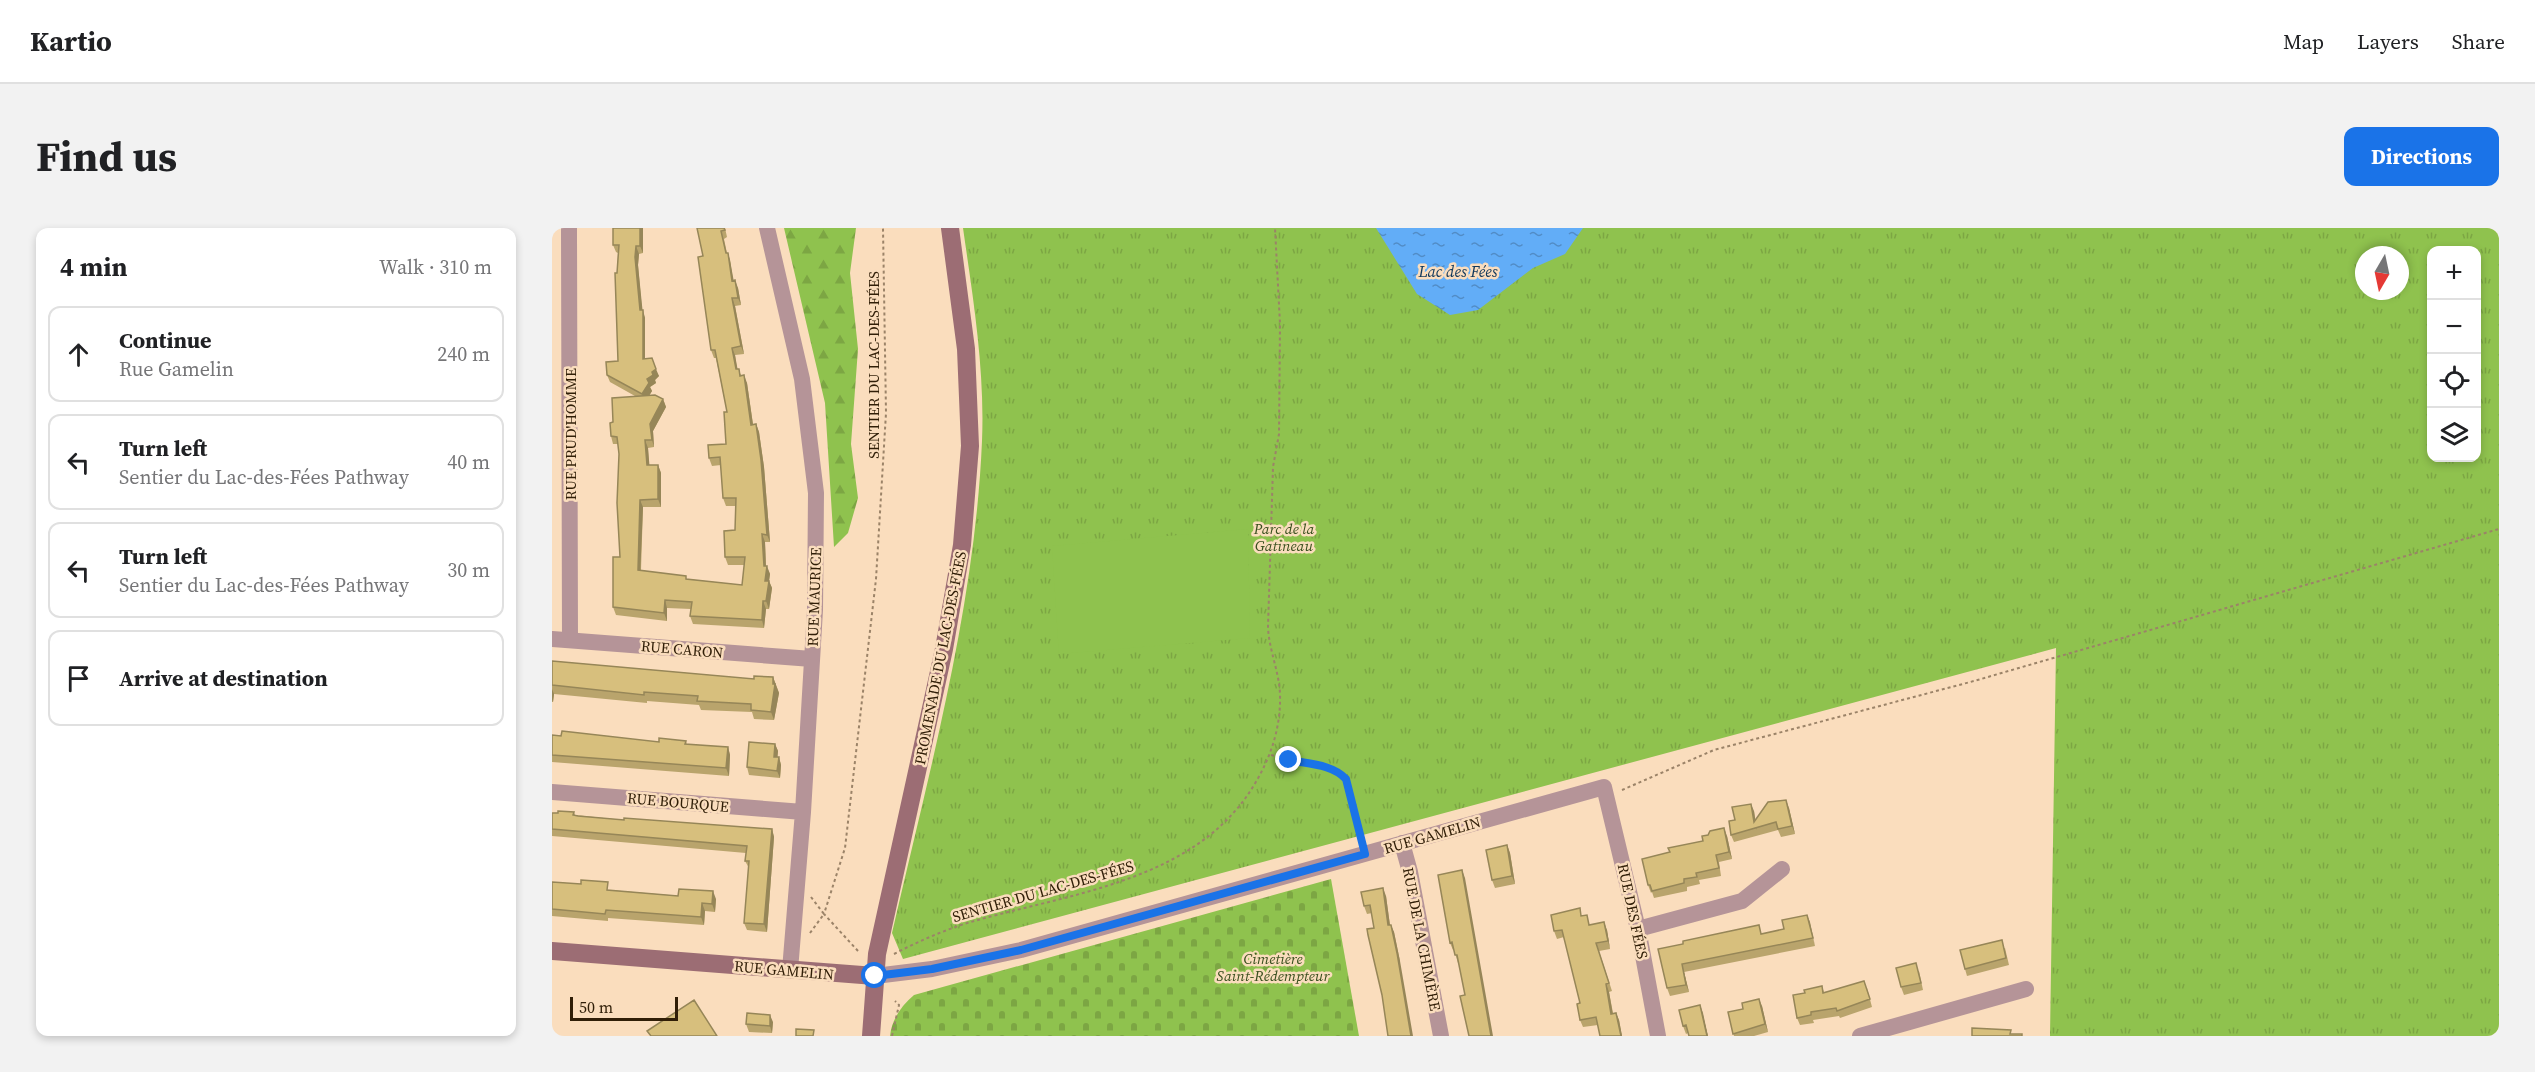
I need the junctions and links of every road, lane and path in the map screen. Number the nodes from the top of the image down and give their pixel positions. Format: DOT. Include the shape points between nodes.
graph roads {
  1 [pos="569,228"];
  2 [pos="767,228"];
  3 [pos="883,228"];
  4 [pos="950,228"];
  5 [pos="1275,228"];
  6 [pos="2499,530"];
  7 [pos="552,639"];
  8 [pos="570,640"];
  9 [pos="812,659"];
  10 [pos="1271,755"];
  11 [pos="1604,787"];
  12 [pos="552,792"];
  13 [pos="803,812"];
  14 [pos="1401,843"];
  15 [pos="1365,854"];
  16 [pos="1782,869"];
  17 [pos="1638,929"];
  18 [pos="552,951"];
  19 [pos="858,951"];
  20 [pos="894,954"];
  21 [pos="790,970"];
  22 [pos="875,976"];
  23 [pos="2026,989"];
  24 [pos="896,1001"];
  25 [pos="871,1036"];
  26 [pos="892,1036"];
  27 [pos="1441,1036"];
  28 [pos="1658,1036"];
  29 [pos="1860,1036"];
  1 -- 8 [label="street, RUE PRUD'HOMME"];
  2 -- 9 [label="street, RUE MAURICE" via="802,379 813,460 816,531"];
  3 -- 19 [label="path, SENTIER DU LAC-DES-FÉES" via="886,413 876,579 845,848 824,914"];
  4 -- 22 [label="street, PROMENADE DU LAC-DES-FÉES" via="966,349 969,435 962,545"];
  5 -- 10 [label="path, SENTIER DU LAC-DES-FÉES" via="1279,434 1273,467 1268,627 1280,693"];
  6 -- 11 [label="path" via="1974,681 1714,750 1622,790"];
  7 -- 8 [label="street, RUE CARON"];
  8 -- 9 [label="street, RUE CARON"];
  9 -- 13 [label="street, RUE MAURICE"];
  10 -- 15 [label="path" via="1339,772 1346,779"];
  10 -- 20 [label="path, SENTIER DU LAC-DES-FÉES" via="1233,815 1171,861 1119,881 963,924"];
  11 -- 14 [label="street, RUE GAMELIN"];
  11 -- 17 [label="street, RUE DES FÉES"];
  12 -- 13 [label="street, RUE BOURQUE"];
  13 -- 21 [label="street, RUE MAURICE"];
  14 -- 15 [label="street, RUE GAMELIN"];
  14 -- 27 [label="street, RUE DE LA CHIMÈRE"];
  15 -- 22 [label="street, RUE GAMELIN" via="1021,950 932,969"];
  16 -- 17 [label="street" via="1742,901"];
  17 -- 28 [label="street, RUE DES FÉES"];
  18 -- 21 [label="street, RUE GAMELIN"];
  21 -- 22 [label="street, RUE GAMELIN"];
  22 -- 25 [label="street, PROMENADE DU LAC-DES-FÉES"];
  23 -- 29 [label="street"];
  24 -- 26 [label="path" via="899,1005"];
}
